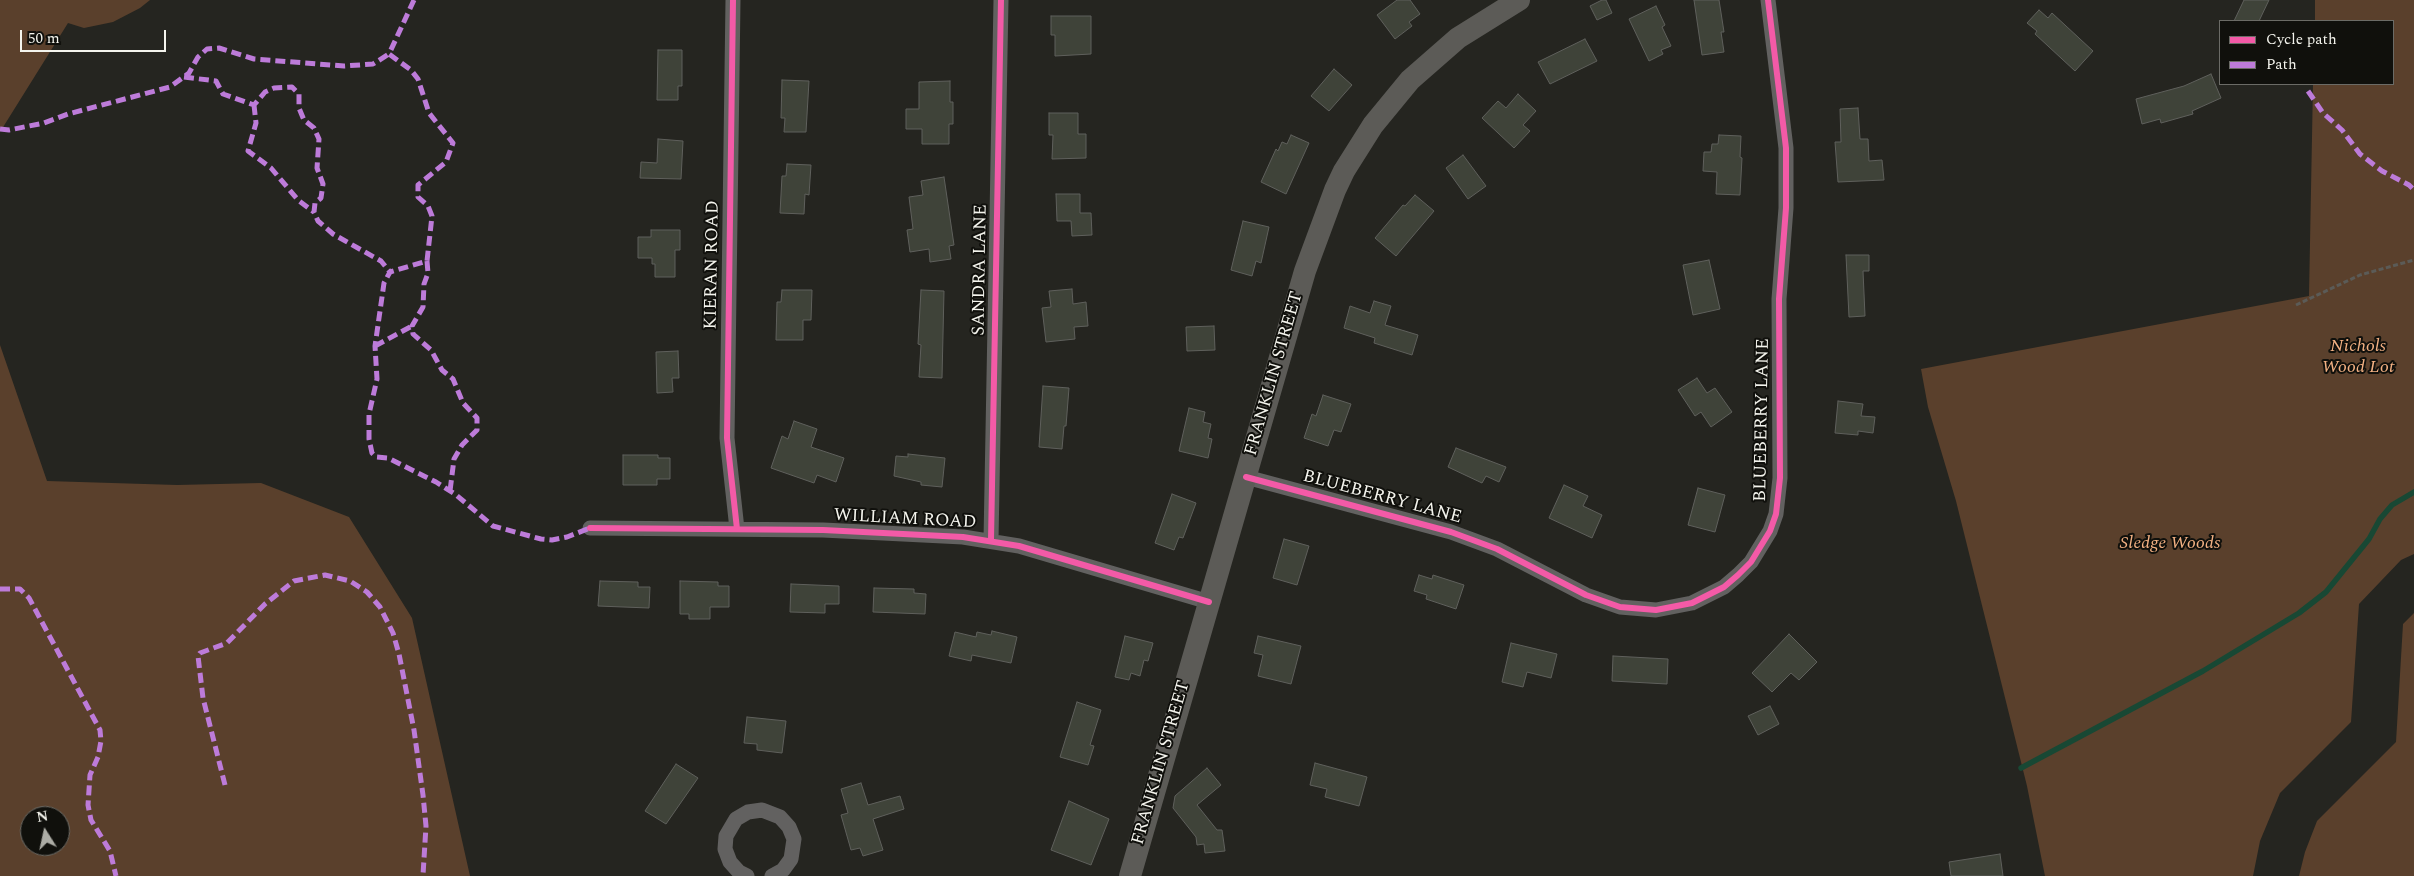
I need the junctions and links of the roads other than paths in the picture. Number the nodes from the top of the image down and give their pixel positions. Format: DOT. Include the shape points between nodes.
graph roads {
  1 [pos="733,0"];
  2 [pos="1001,0"];
  3 [pos="1519,0"];
  4 [pos="1768,0"];
  5 [pos="1246,477"];
  6 [pos="590,528"];
  7 [pos="737,529"];
  8 [pos="991,540"];
  9 [pos="1209,602"];
  10 [pos="745,876"];
  11 [pos="772,876"];
  12 [pos="1130,876"];
  1 -- 7 [label="street, KIERAN ROAD" via="727,429 728,467"];
  2 -- 8 [label="street, SANDRA LANE"];
  3 -- 5 [label="main road, FRANKLIN STREET" via="1458,38 1410,80 1374,125 1344,171 1305,271"];
  4 -- 5 [label="street, BLUEBERRY LANE" via="1787,177 1779,298 1780,478 1776,514 1770,531 1751,562 1738,575 1709,596 1683,606 1656,610 1620,608 1586,595 1497,549 1451,532"];
  5 -- 9 [label="main road, FRANKLIN STREET"];
  6 -- 7 [label="street, WILLIAM ROAD"];
  7 -- 8 [label="street, WILLIAM ROAD" via="878,532"];
  8 -- 9 [label="street, WILLIAM ROAD"];
  9 -- 12 [label="main road, FRANKLIN STREET"];
  10 -- 11 [label="street" via="727,856 726,836 736,819 748,812 762,810 780,816 794,839 791,859 783,870"];
}
